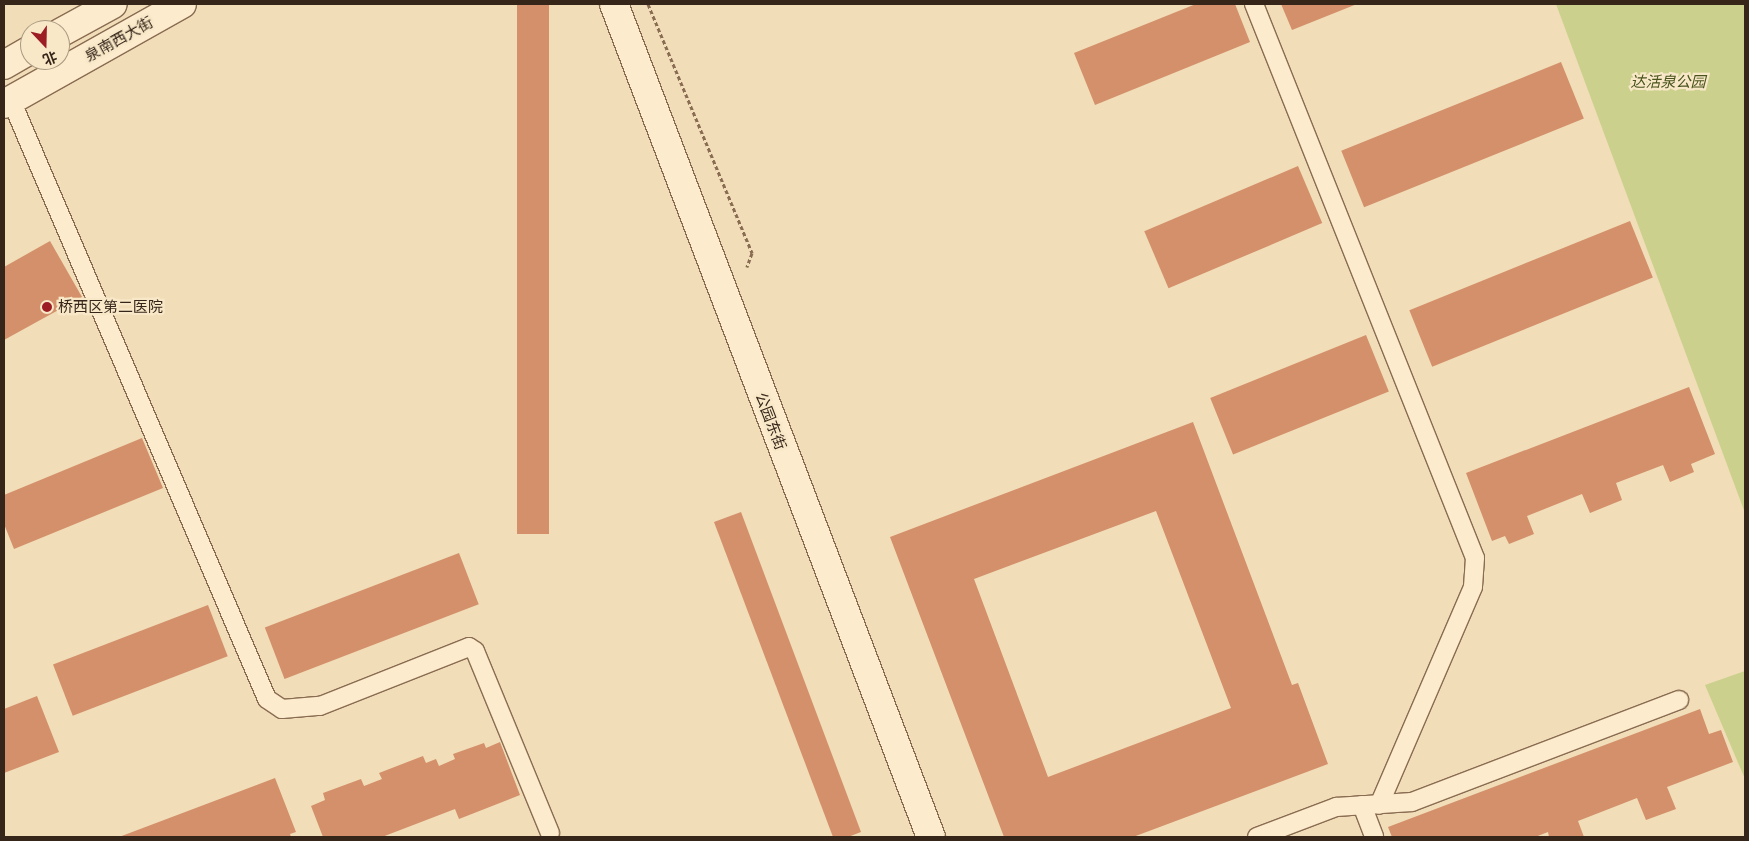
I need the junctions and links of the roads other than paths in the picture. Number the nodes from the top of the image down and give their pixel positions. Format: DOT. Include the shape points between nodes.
graph roads {
  1 [pos="182,4"];
  2 [pos="614,4"];
  3 [pos="1254,4"];
  4 [pos="106,5"];
  5 [pos="70,27"];
  6 [pos="20,56"];
  7 [pos="4,65"];
  8 [pos="7,102"];
  9 [pos="1679,700"];
  10 [pos="1370,805"];
  11 [pos="550,833"];
  12 [pos="931,837"];
  13 [pos="1257,837"];
  14 [pos="1374,837"];
  1 -- 8 [label="street, 泉南西大街"];
  2 -- 12 [label="street, 公园东街"];
  3 -- 10 [label="lane" via="1475,558 1473,587"];
  4 -- 5 [label="street"];
  6 -- 7 [label="street"];
  8 -- 11 [label="lane" via="267,699 282,709 320,706 469,646 475,651"];
  9 -- 10 [label="lane" via="1412,802"];
  10 -- 13 [label="lane" via="1336,807"];
  10 -- 14 [label="lane"];
}
